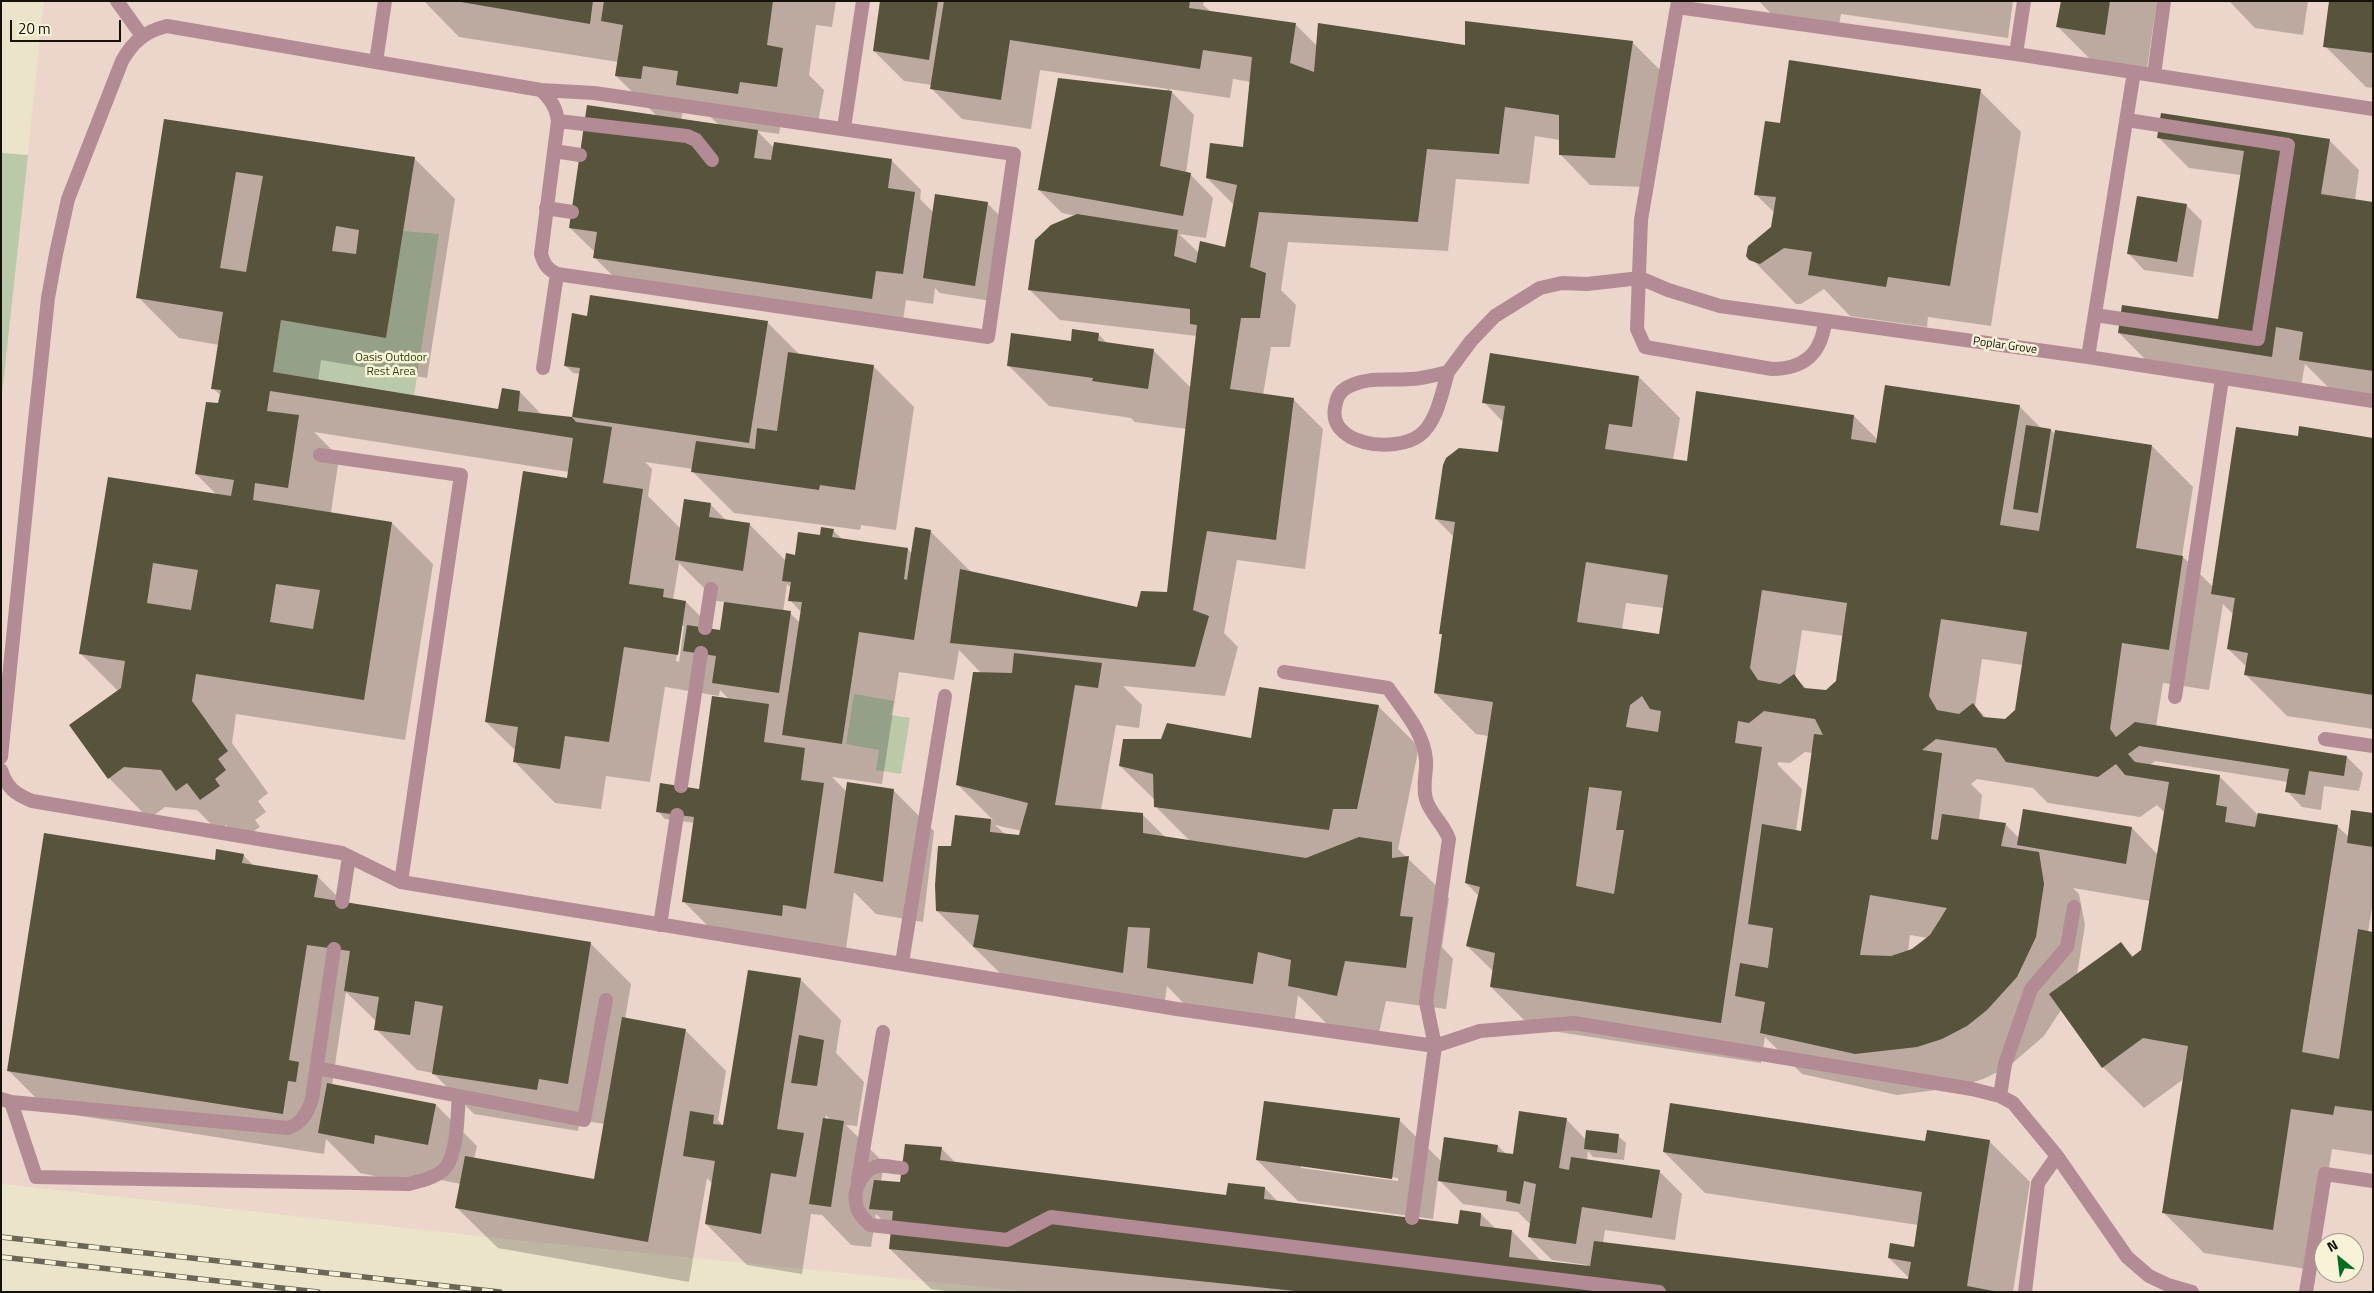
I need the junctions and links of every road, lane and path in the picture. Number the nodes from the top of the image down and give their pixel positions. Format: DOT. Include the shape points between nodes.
graph roads {
  1 [pos="117,1"];
  2 [pos="386,1"];
  3 [pos="864,1"];
  4 [pos="2024,1"];
  5 [pos="2164,1"];
  6 [pos="1678,4"];
  7 [pos="142,36"];
  8 [pos="2016,54"];
  9 [pos="376,62"];
  10 [pos="2134,72"];
  11 [pos="2154,75"];
  12 [pos="541,90"];
  13 [pos="2373,109"];
  14 [pos="2127,120"];
  15 [pos="558,121"];
  16 [pos="844,128"];
  17 [pos="554,151"];
  18 [pos="580,155"];
  19 [pos="712,160"];
  20 [pos="546,208"];
  21 [pos="572,212"];
  22 [pos="557,274"];
  23 [pos="1640,278"];
  24 [pos="2095,315"];
  25 [pos="1824,322"];
  26 [pos="2088,357"];
  27 [pos="543,368"];
  28 [pos="1448,372"];
  29 [pos="2222,379"];
  30 [pos="2373,401"];
  31 [pos="320,455"];
  32 [pos="711,589"];
  33 [pos="705,628"];
  34 [pos="701,653"];
  35 [pos="1284,672"];
  36 [pos="945,696"];
  37 [pos="2175,697"];
  38 [pos="2325,739"];
  39 [pos="2373,746"];
  40 [pos="1,757"];
  41 [pos="3,776"];
  42 [pos="681,786"];
  43 [pos="1,797"];
  44 [pos="677,815"];
  45 [pos="349,857"];
  46 [pos="401,882"];
  47 [pos="342,902"];
  48 [pos="2074,907"];
  49 [pos="660,925"];
  50 [pos="334,949"];
  51 [pos="902,963"];
  52 [pos="606,1000"];
  53 [pos="883,1032"];
  54 [pos="1435,1046"];
  55 [pos="317,1068"];
  56 [pos="459,1096"];
  57 [pos="2000,1096"];
  58 [pos="6,1101"];
  59 [pos="2057,1156"];
  60 [pos="902,1168"];
  61 [pos="2373,1181"];
  62 [pos="858,1184"];
  63 [pos="1412,1218"];
  64 [pos="1659,1292"];
  65 [pos="2025,1292"];
  66 [pos="2192,1292"];
  67 [pos="2306,1292"];
  1 -- 7 [label="lane"];
  2 -- 9 [label="lane"];
  3 -- 16 [label="lane"];
  4 -- 8 [label="lane"];
  5 -- 11 [label="lane"];
  6 -- 8 [label="lane"];
  6 -- 23 [label="lane" via="1642,220"];
  7 -- 9 [label="lane" via="167,26 182,27"];
  7 -- 40 [label="lane" via="122,61 105,104 68,199 56,254 48,298"];
  8 -- 10 [label="lane"];
  9 -- 12 [label="lane"];
  10 -- 11 [label="lane"];
  10 -- 14 [label="lane"];
  11 -- 13 [label="lane"];
  12 -- 15 [label="lane" via="551,99"];
  12 -- 16 [label="lane" via="594,93"];
  14 -- 24 [label="lane"];
  14 -- 24 [label="lane" via="2288,144 2258,339"];
  15 -- 17 [label="lane"];
  15 -- 19 [label="lane" via="687,136 696,140"];
  16 -- 22 [label="lane" via="1014,154 988,337"];
  17 -- 18 [label="lane"];
  17 -- 20 [label="lane"];
  20 -- 21 [label="lane"];
  20 -- 22 [label="lane" via="541,254 543,263"];
  22 -- 27 [label="lane"];
  23 -- 25 [label="lane, Poplar Grove" via="1720,306"];
  23 -- 25 [label="lane" via="1637,329 1645,347 1772,369 1789,369 1812,356 1823,340"];
  23 -- 28 [label="lane" via="1587,284 1562,283 1540,288 1496,316 1470,341"];
  24 -- 26 [label="lane"];
  25 -- 26 [label="lane, Poplar Grove"];
  26 -- 29 [label="lane, Poplar Grove"];
  28 -- 28 [label="lane" via="1429,425 1411,440 1394,445 1359,442 1336,424 1333,411 1344,388 1360,381 1411,379"];
  29 -- 30 [label="lane, Poplar Grove"];
  29 -- 37 [label="lane"];
  31 -- 46 [label="lane" via="461,476"];
  32 -- 33 [label="lane"];
  34 -- 42 [label="lane"];
  35 -- 54 [label="lane" via="1388,688 1417,729 1426,759 1426,799 1449,839 1426,1002"];
  36 -- 51 [label="lane"];
  38 -- 39 [label="lane"];
  41 -- 43 [label="lane"];
  41 -- 45 [label="lane" via="16,794 32,801 342,853"];
  44 -- 49 [label="lane"];
  45 -- 46 [label="lane"];
  45 -- 47 [label="lane"];
  46 -- 49 [label="lane"];
  48 -- 57 [label="lane" via="2067,947 2031,989 2005,1064"];
  49 -- 51 [label="lane"];
  50 -- 55 [label="lane"];
  51 -- 54 [label="lane" via="1177,1009"];
  52 -- 56 [label="lane" via="584,1120"];
  53 -- 62 [label="lane"];
  54 -- 57 [label="lane" via="1480,1031 1574,1023"];
  54 -- 63 [label="lane"];
  55 -- 56 [label="lane"];
  55 -- 58 [label="lane" via="307,1113 299,1124 288,1128"];
  56 -- 58 [label="lane" via="453,1146 446,1166 432,1177 409,1184 36,1177"];
  57 -- 59 [label="lane" via="2013,1103"];
  59 -- 65 [label="lane" via="2038,1183"];
  59 -- 66 [label="lane" via="2127,1257 2149,1276"];
  60 -- 62 [label="lane" via="878,1166 867,1171"];
  61 -- 67 [label="lane" via="2325,1174"];
  62 -- 64 [label="lane" via="855,1202 860,1216 870,1225 1007,1240 1051,1217"];
}
